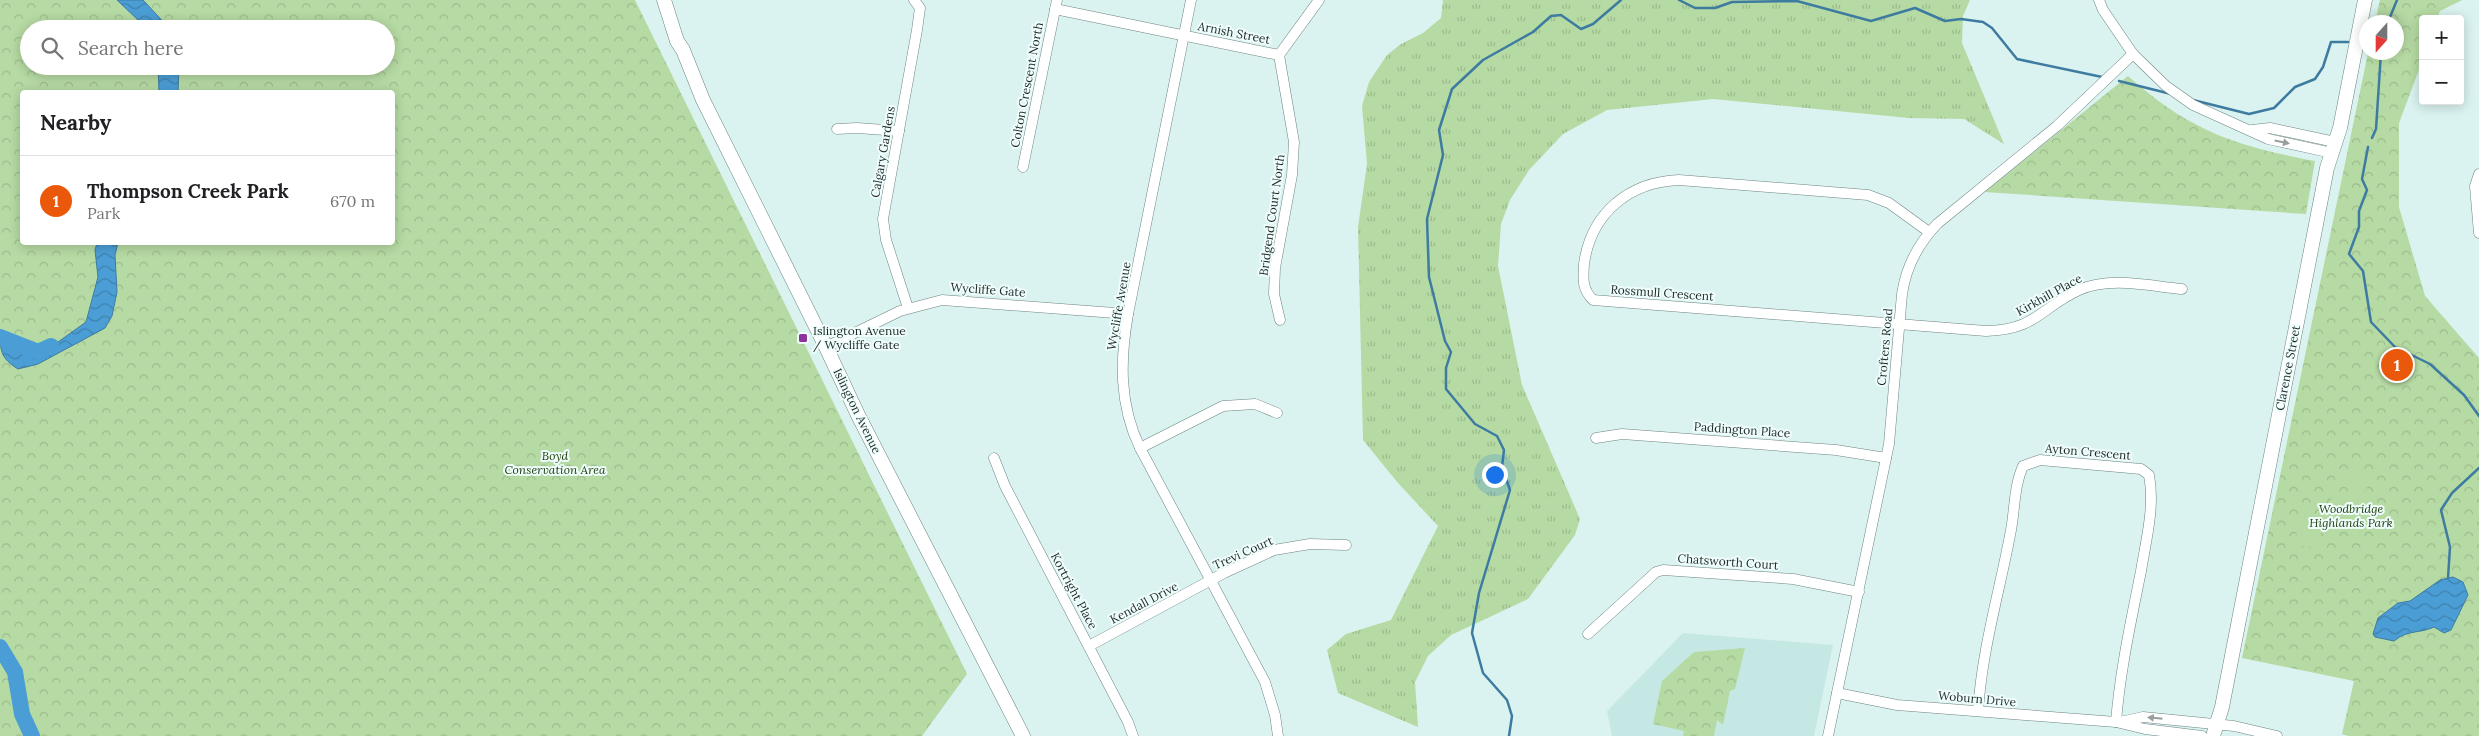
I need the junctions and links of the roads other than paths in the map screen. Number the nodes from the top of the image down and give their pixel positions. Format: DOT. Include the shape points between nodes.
graph roads {
  1 [pos="664,0"];
  2 [pos="914,0"];
  3 [pos="1191,0"];
  4 [pos="1319,0"];
  5 [pos="2099,0"];
  6 [pos="2365,0"];
  7 [pos="1056,4"];
  8 [pos="1184,36"];
  9 [pos="2133,54"];
  10 [pos="1279,55"];
  11 [pos="837,129"];
  12 [pos="899,131"];
  13 [pos="2334,148"];
  14 [pos="1024,167"];
  15 [pos="2479,174"];
  16 [pos="1929,232"];
  17 [pos="2479,233"];
  18 [pos="2182,289"];
  19 [pos="908,308"];
  20 [pos="1128,314"];
  21 [pos="1280,320"];
  22 [pos="1899,323"];
  23 [pos="826,347"];
  24 [pos="1277,413"];
  25 [pos="1596,438"];
  26 [pos="1140,448"];
  27 [pos="994,458"];
  28 [pos="1886,458"];
  29 [pos="1346,544"];
  30 [pos="1210,581"];
  31 [pos="1858,592"];
  32 [pos="1588,634"];
  33 [pos="1089,646"];
  34 [pos="1837,693"];
  35 [pos="1978,711"];
  36 [pos="2116,722"];
  37 [pos="2215,730"];
  38 [pos="1023,736"];
  39 [pos="1133,736"];
  40 [pos="1278,736"];
  41 [pos="1828,736"];
  42 [pos="2202,736"];
  43 [pos="2277,736"];
  1 -- 23 [label="main road, Islington Avenue" via="677,42 703,100"];
  2 -- 12 [label="street, Calgary Gardens" via="920,8"];
  3 -- 8 [label="street, Wycliffe Avenue"];
  4 -- 10 [label="street"];
  5 -- 9 [label="street"];
  6 -- 13 [label="main road, Clarence Street"];
  7 -- 8 [label="street, Arnish Street"];
  7 -- 14 [label="street, Colton Crescent North"];
  8 -- 10 [label="street, Arnish Street"];
  8 -- 20 [label="street, Wycliffe Avenue"];
  9 -- 13 [label="street" via="2161,81 2220,119 2252,130 2270,128"];
  9 -- 16 [label="street, Crofters Road" via="2057,126"];
  10 -- 21 [label="street, Bridgend Court North" via="1294,142 1292,175 1275,268 1274,294"];
  11 -- 12 [label="street"];
  12 -- 19 [label="street, Calgary Gardens" via="883,219 886,240"];
  13 -- 37 [label="main road, Clarence Street"];
  15 -- 17 [label="street" via="2475,186"];
  16 -- 22 [label="street, Crofters Road" via="1907,270"];
  16 -- 22 [label="street, Rossmull Crescent" via="1888,203 1868,195 1661,180 1631,191 1606,212 1594,230 1585,260 1583,284 1585,292 1593,300"];
  18 -- 22 [label="street, Kirkhill Place" via="2120,283 2094,285 2078,290 2025,324 2001,331"];
  19 -- 20 [label="street, Wycliffe Gate" via="948,300"];
  19 -- 23 [label="street, Wycliffe Gate"];
  20 -- 26 [label="street, Wycliffe Avenue" via="1123,353 1123,394 1127,416"];
  22 -- 28 [label="street, Crofters Road"];
  23 -- 38 [label="main road, Islington Avenue" via="862,424"];
  24 -- 26 [label="street" via="1255,404 1223,406"];
  25 -- 28 [label="street, Paddington Place" via="1622,434 1836,450"];
  26 -- 30 [label="street, Wycliffe Avenue"];
  27 -- 33 [label="street, Kortright Place" via="1005,486"];
  28 -- 31 [label="street, Crofters Road"];
  29 -- 30 [label="street, Trevi Court" via="1310,544 1274,550"];
  30 -- 33 [label="street, Kendall Drive"];
  30 -- 40 [label="street, Wycliffe Avenue" via="1266,682 1276,715"];
  31 -- 32 [label="street, Chatsworth Court" via="1793,579 1663,570 1656,572"];
  31 -- 34 [label="street, Crofters Road"];
  33 -- 39 [label="street, Kortright Place"];
  34 -- 35 [label="street, Woburn Drive" via="1885,703"];
  34 -- 41 [label="street, Crofters Road"];
  35 -- 36 [label="street, Woburn Drive"];
  35 -- 36 [label="street, Ayton Crescent" via="1982,669 2011,530 2017,479 2023,466 2040,460 2141,469 2149,475 2152,489 2148,526 2120,678"];
  37 -- 36 [label="street, Woburn Drive, one-way" via="2143,717"];
  36 -- 42 [label="street, Woburn Drive"];
  37 -- 43 [label="street, Woburn Drive"];
}
